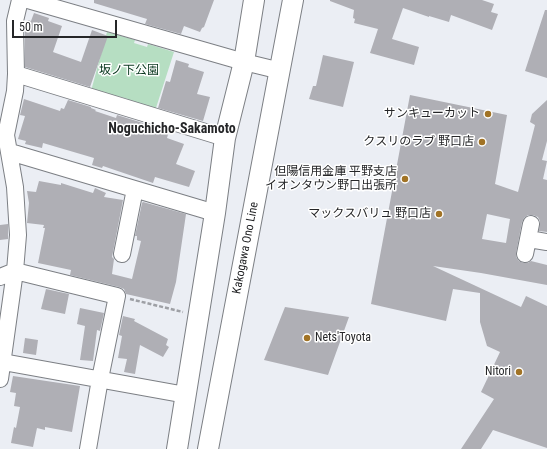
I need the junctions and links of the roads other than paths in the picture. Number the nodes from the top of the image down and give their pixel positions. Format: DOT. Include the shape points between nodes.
graph roads {
  1 [pos="20,0"];
  2 [pos="28,0"];
  3 [pos="254,0"];
  4 [pos="293,0"];
  5 [pos="56,4"];
  6 [pos="244,62"];
  7 [pos="281,71"];
  8 [pos="16,74"];
  9 [pos="3,134"];
  10 [pos="225,138"];
  11 [pos="10,152"];
  12 [pos="135,189"];
  13 [pos="215,213"];
  14 [pos="547,242"];
  15 [pos="122,254"];
  16 [pos="525,254"];
  17 [pos="15,271"];
  18 [pos="0,276"];
  19 [pos="3,362"];
  20 [pos="0,379"];
  21 [pos="100,379"];
  22 [pos="186,395"];
  23 [pos="88,449"];
  24 [pos="177,449"];
  25 [pos="208,449"];
  1 -- 8 [label="street" via="15,21"];
  2 -- 5 [label="street"];
  3 -- 6 [label="main road"];
  4 -- 7 [label="main road, Kakogawa Ono Line"];
  5 -- 6 [label="street"];
  6 -- 7 [label="street"];
  6 -- 10 [label="main road"];
  7 -- 25 [label="main road, Kakogawa Ono Line"];
  8 -- 9 [label="street" via="15,91"];
  8 -- 10 [label="street"];
  9 -- 11 [label="street"];
  10 -- 13 [label="main road"];
  11 -- 12 [label="street"];
  11 -- 17 [label="street" via="18,235"];
  12 -- 13 [label="street"];
  12 -- 15 [label="street"];
  13 -- 22 [label="main road"];
  14 -- 16 [label="street" via="530,231"];
  17 -- 18 [label="street"];
  17 -- 19 [label="street"];
  17 -- 21 [label="street" via="117,296"];
  19 -- 20 [label="street"];
  19 -- 21 [label="street"];
  21 -- 22 [label="street"];
  21 -- 23 [label="street"];
  22 -- 24 [label="main road"];
}
